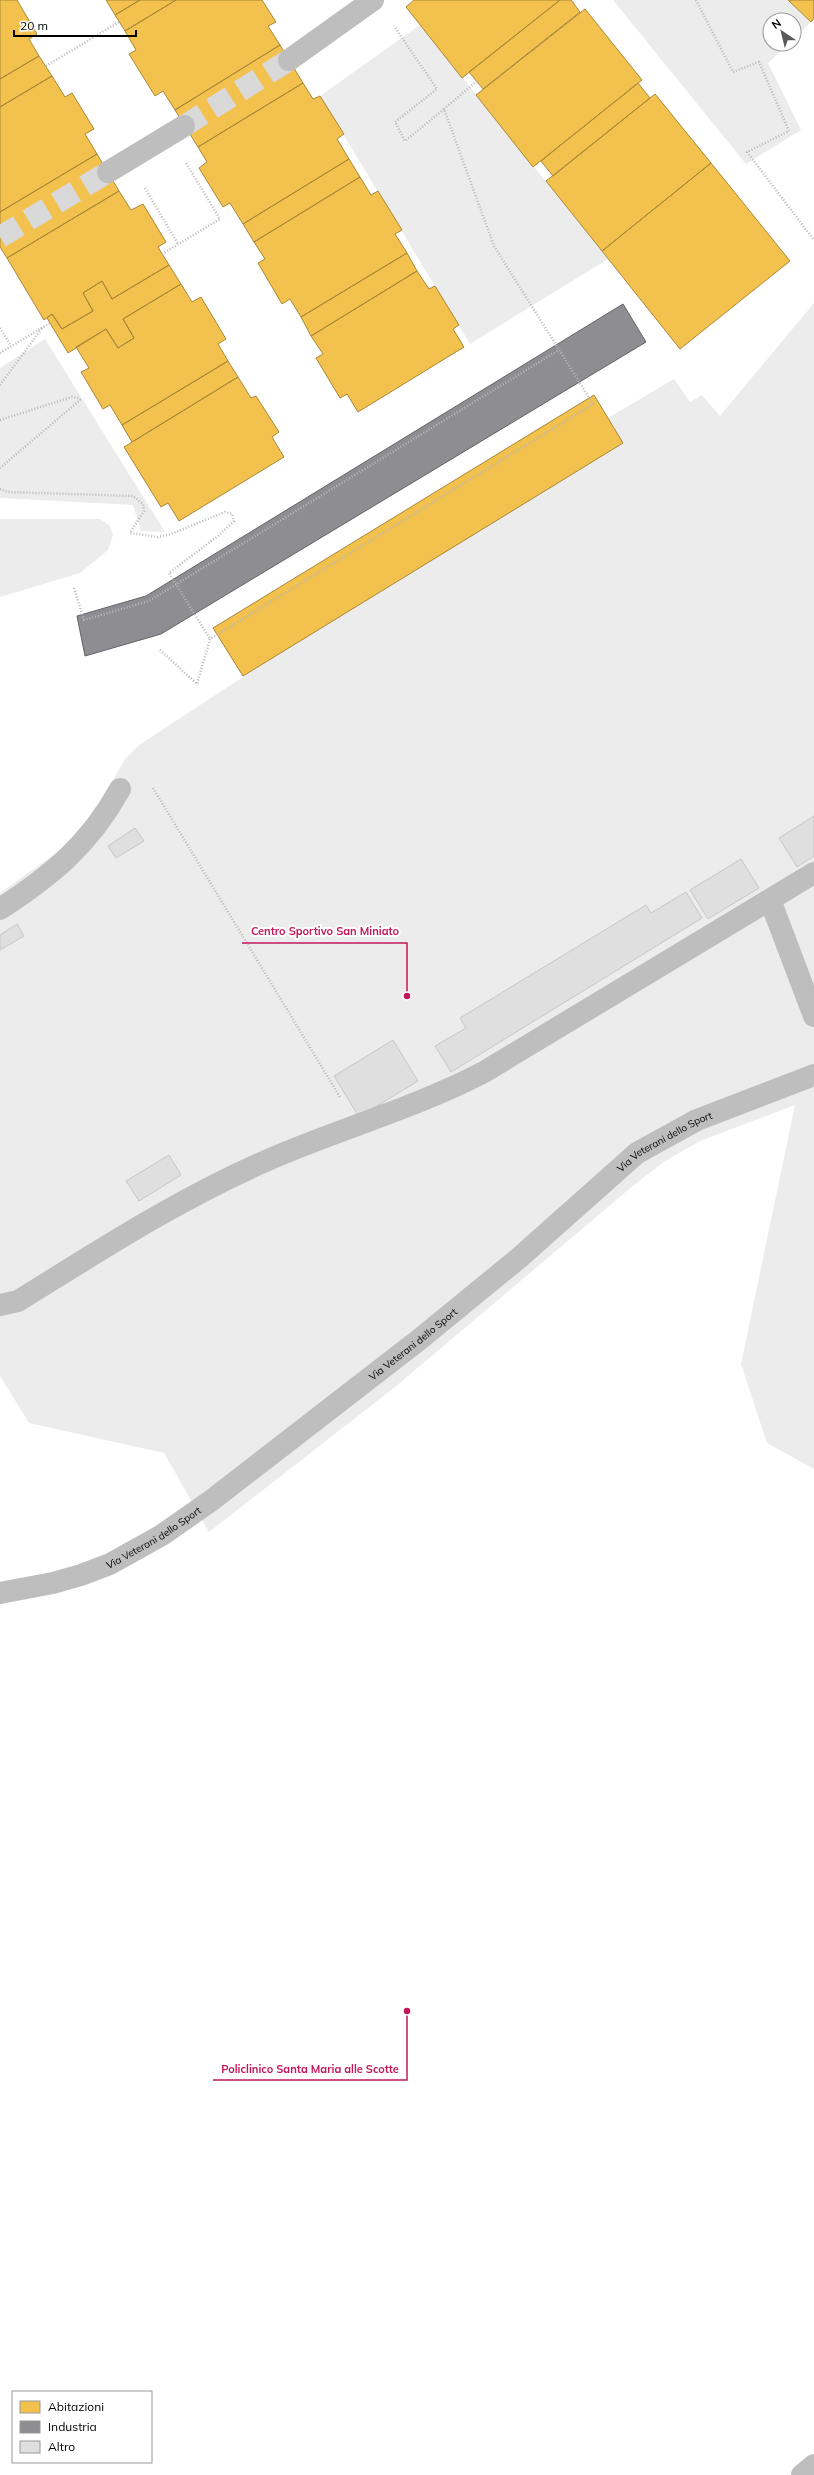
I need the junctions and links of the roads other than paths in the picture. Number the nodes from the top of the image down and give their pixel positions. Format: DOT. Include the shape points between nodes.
graph roads {
  1 [pos="374,0"];
  2 [pos="289,60"];
  3 [pos="184,126"];
  4 [pos="108,172"];
  5 [pos="120,789"];
  6 [pos="814,873"];
  7 [pos="770,900"];
  8 [pos="0,909"];
  9 [pos="814,1016"];
  10 [pos="814,1075"];
  11 [pos="0,1305"];
  12 [pos="0,1593"];
  13 [pos="814,2465"];
  14 [pos="802,2475"];
  1 -- 2 [label="street"];
  3 -- 4 [label="street"];
  5 -- 8 [label="street" via="100,822 67,859 47,878"];
  6 -- 7 [label="street"];
  7 -- 9 [label="street"];
  7 -- 11 [label="street" via="504,1061 446,1090 267,1160 206,1189 18,1301"];
  10 -- 12 [label="street, Via Veterani dello Sport" via="697,1120 637,1153 519,1258 431,1330 212,1500 162,1535 110,1564 81,1575"];
  13 -- 14 [label="street"];
}
